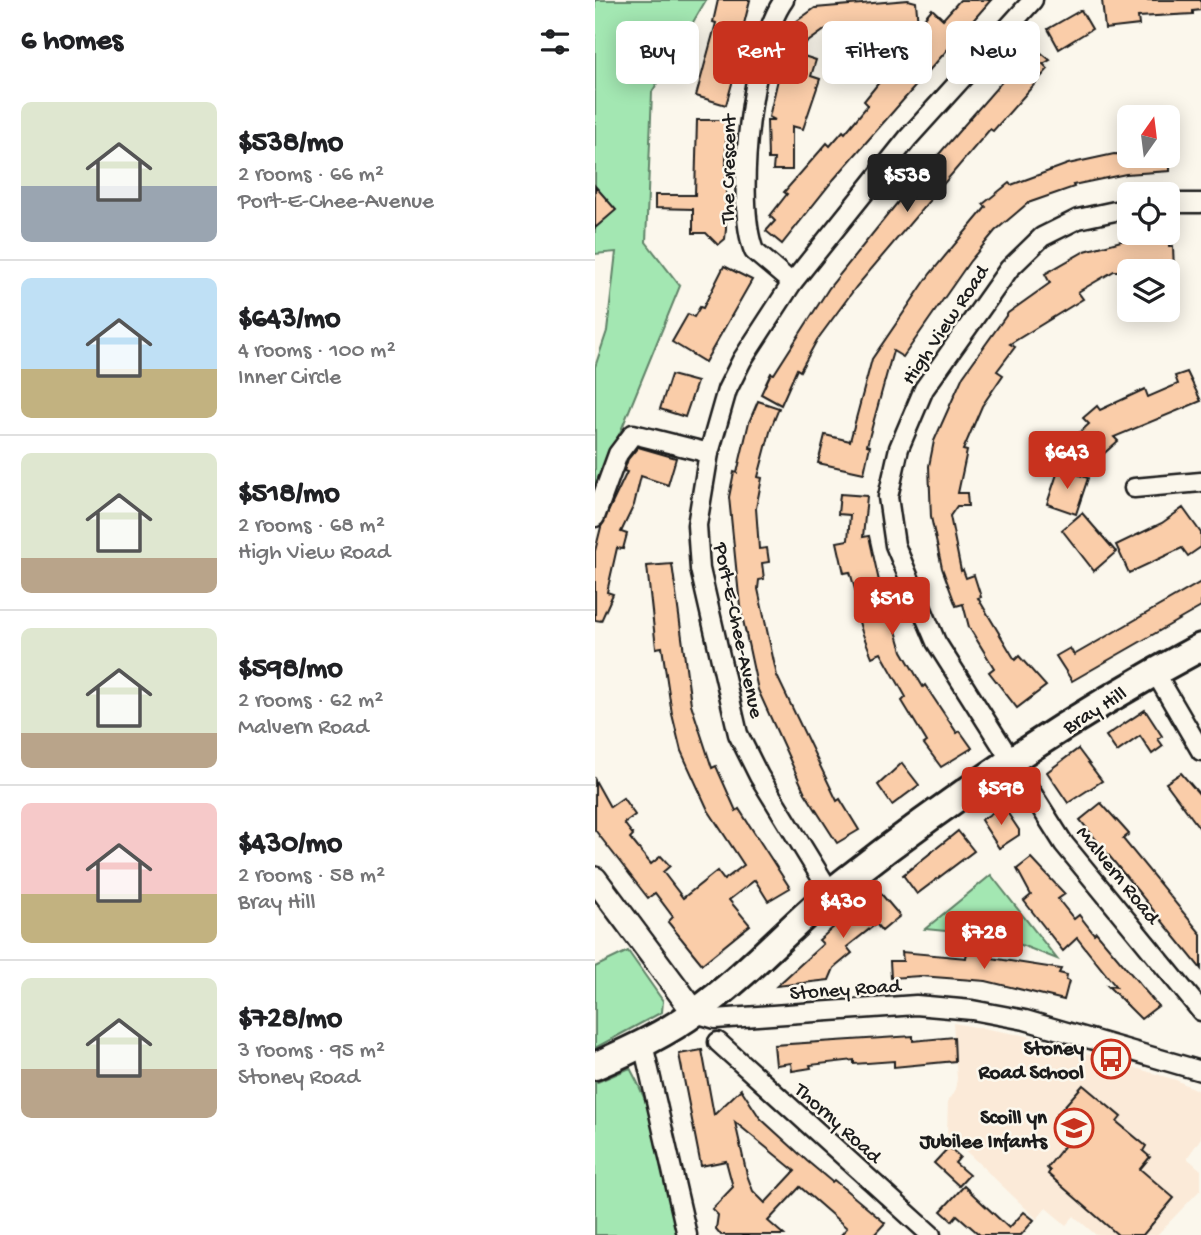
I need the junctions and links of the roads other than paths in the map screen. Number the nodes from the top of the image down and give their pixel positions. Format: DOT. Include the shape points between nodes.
graph roads {
  1 [pos="784,0"];
  2 [pos="1033,0"];
  3 [pos="1180,203"];
  4 [pos="1201,204"];
  5 [pos="1117,211"];
  6 [pos="792,283"];
  7 [pos="709,453"];
  8 [pos="1201,482"];
  9 [pos="1134,488"];
  10 [pos="595,517"];
  11 [pos="1201,647"];
  12 [pos="1154,672"];
  13 [pos="1201,751"];
  14 [pos="1011,760"];
  15 [pos="595,879"];
  16 [pos="830,892"];
  17 [pos="1201,1011"];
  18 [pos="695,1013"];
  19 [pos="718,1042"];
  20 [pos="643,1044"];
  21 [pos="595,1066"];
  22 [pos="1201,1071"];
  23 [pos="687,1235"];
  24 [pos="931,1235"];
  1 -- 6 [label="street, The Crescent" via="770,30 750,107 747,207 754,251"];
  2 -- 6 [label="street, Port-E-Chee-Avenue" via="908,138"];
  3 -- 4 [label="street"];
  5 -- 14 [label="street, High View Road" via="1078,219 1042,237 1009,269 924,388 899,448 888,497 895,545 936,642"];
  6 -- 7 [label="street, Port-E-Chee-Avenue" via="727,390"];
  7 -- 10 [label="street" via="633,434 618,454"];
  7 -- 16 [label="street, Port-E-Chee-Avenue" via="697,525 700,569 738,734"];
  8 -- 9 [label="street"];
  11 -- 12 [label="highway, Bray Hill"];
  12 -- 13 [label="street"];
  12 -- 14 [label="highway, Bray Hill"];
  14 -- 16 [label="highway, Bray Hill"];
  14 -- 17 [label="street, Malvern Road" via="1064,844"];
  15 -- 18 [label="main road"];
  16 -- 18 [label="highway, Bray Hill"];
  18 -- 20 [label="highway, Bray Hill"];
  18 -- 22 [label="street, Stoney Road" via="715,1019 916,1005 972,1010 1062,1029"];
  19 -- 24 [label="street, Thorny Road"];
  20 -- 21 [label="highway, Bray Hill"];
  20 -- 23 [label="street"];
}
